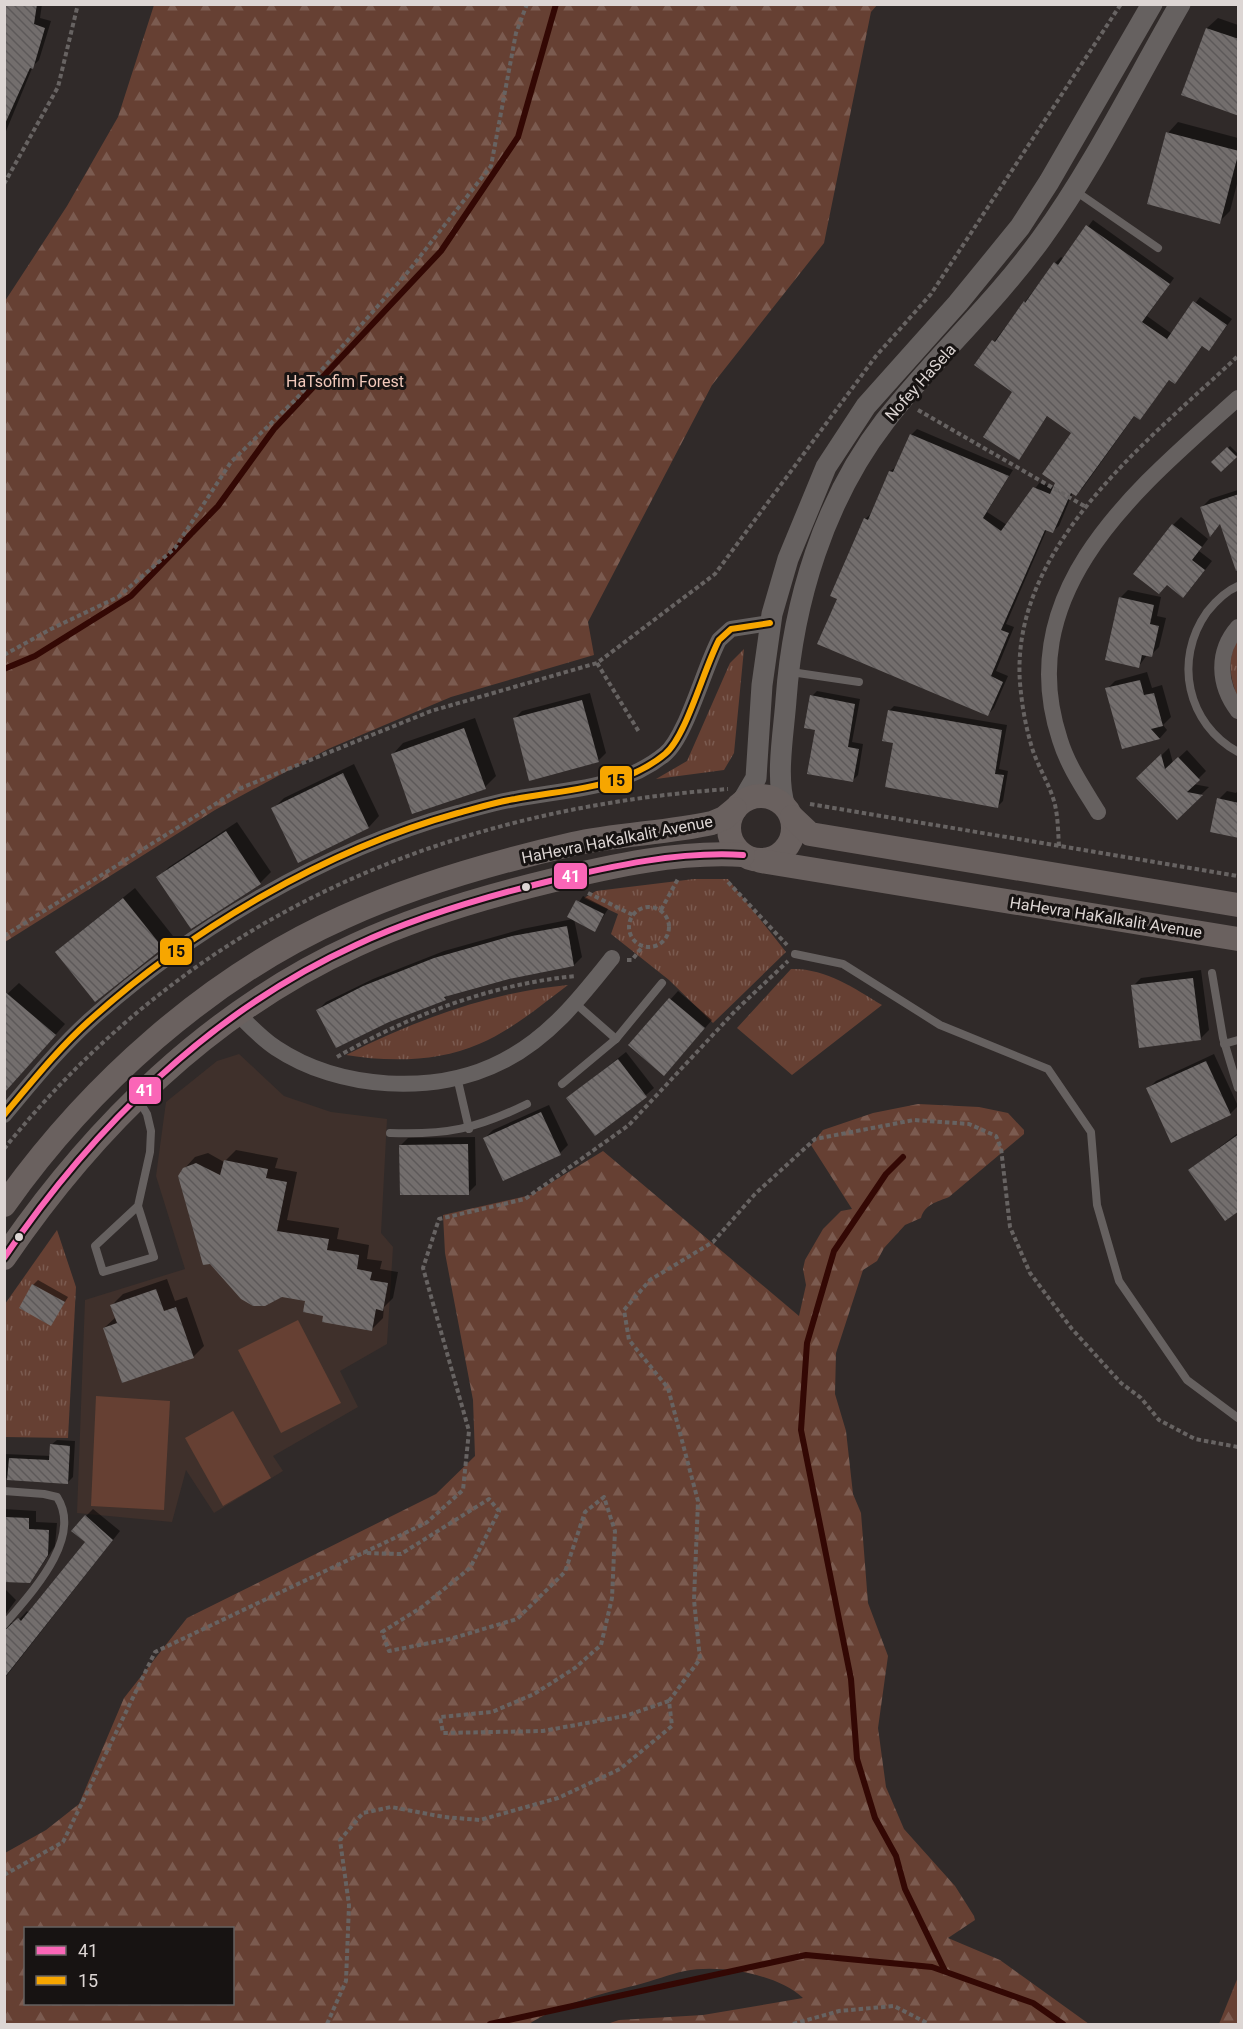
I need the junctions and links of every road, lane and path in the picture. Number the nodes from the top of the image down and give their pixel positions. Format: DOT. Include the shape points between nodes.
graph roads {
  1 [pos="78,4"];
  2 [pos="526,4"];
  3 [pos="1121,4"];
  4 [pos="1152,4"];
  5 [pos="1180,4"];
  6 [pos="4,184"];
  7 [pos="1073,189"];
  8 [pos="1158,248"];
  9 [pos="1239,398"];
  10 [pos="901,401"];
  11 [pos="1086,507"];
  12 [pos="1239,586"];
  13 [pos="770,623"];
  14 [pos="1239,627"];
  15 [pos="4,655"];
  16 [pos="597,663"];
  17 [pos="788,672"];
  18 [pos="859,682"];
  19 [pos="1239,711"];
  20 [pos="639,732"];
  21 [pos="1239,752"];
  22 [pos="738,805"];
  23 [pos="787,807"];
  24 [pos="1098,812"];
  25 [pos="682,857"];
  26 [pos="752,858"];
  27 [pos="1239,876"];
  28 [pos="559,879"];
  29 [pos="728,882"];
  30 [pos="1239,905"];
  31 [pos="661,910"];
  32 [pos="633,915"];
  33 [pos="4,936"];
  34 [pos="1239,939"];
  35 [pos="795,954"];
  36 [pos="612,958"];
  37 [pos="1212,973"];
  38 [pos="600,974"];
  39 [pos="662,983"];
  40 [pos="575,1003"];
  41 [pos="238,1014"];
  42 [pos="616,1039"];
  43 [pos="1239,1041"];
  44 [pos="1224,1044"];
  45 [pos="318,1067"];
  46 [pos="457,1076"];
  47 [pos="562,1084"];
  48 [pos="1239,1088"];
  49 [pos="137,1098"];
  50 [pos="527,1104"];
  51 [pos="4,1115"];
  52 [pos="469,1129"];
  53 [pos="390,1133"];
  54 [pos="4,1205"];
  55 [pos="138,1206"];
  56 [pos="4,1258"];
  57 [pos="1239,1418"];
  58 [pos="1239,1447"];
  59 [pos="4,1491"];
  60 [pos="363,1552"];
  61 [pos="4,1625"];
  62 [pos="669,1701"];
  63 [pos="4,1875"];
  64 [pos="327,2025"];
  65 [pos="793,2025"];
  66 [pos="929,2025"];
  1 -- 6 [label="path" via="58,87"];
  2 -- 15 [label="path" via="516,33 491,166 407,273 296,399 231,462 175,548 118,597"];
  3 -- 16 [label="path" via="931,294 876,356 715,574"];
  4 -- 13 [label="street, Nofey HaSela" via="1020,226 883,386 841,442 814,493 788,559"];
  5 -- 7 [label="street, Nofey HaSela"];
  7 -- 8 [label="lane"];
  7 -- 10 [label="street, Nofey HaSela" via="1011,276"];
  9 -- 24 [label="street" via="1144,484 1113,519 1071,581 1058,614 1048,668 1053,714 1072,767"];
  10 -- 11 [label="path"];
  10 -- 17 [label="street, Nofey HaSela" via="861,455 836,503 800,602"];
  12 -- 21 [label="lane" via="1221,597 1200,622 1188,668 1189,686 1203,720"];
  13 -- 22 [label="street, Nofey HaSela" via="756,778"];
  13 -- 51 [label="street" via="731,629 719,640 668,753 645,770 626,778 456,813 337,859 255,901 195,937 88,1022"];
  14 -- 19 [label="street" via="1225,648 1221,668 1227,693"];
  16 -- 20 [label="path"];
  16 -- 33 [label="path" via="431,711 242,788"];
  17 -- 18 [label="lane"];
  17 -- 23 [label="street, Nofey HaSela" via="780,788"];
  22 -- 23 [label="main road" via="763,795"];
  22 -- 26 [label="main road" via="729,826 732,841"];
  22 -- 54 [label="main road, HaHevra HaKalkalit Avenue" via="712,823 574,844 457,874 383,900 306,936 215,993 132,1060 52,1143"];
  23 -- 26 [label="main road" via="794,832 787,849 773,859"];
  23 -- 27 [label="path"];
  23 -- 30 [label="main road, HaHevra HaKalkalit Avenue" via="810,834"];
  25 -- 26 [label="main road, HaHevra HaKalkalit Avenue"];
  25 -- 28 [label="main road, HaHevra HaKalkalit Avenue"];
  25 -- 31 [label="path" via="679,879"];
  26 -- 34 [label="main road, HaHevra HaKalkalit Avenue"];
  28 -- 32 [label="path"];
  28 -- 41 [label="main road, HaHevra HaKalkalit Avenue" via="394,928 320,963"];
  29 -- 35 [label="path"];
  31 -- 32 [label="path" via="648,906"];
  31 -- 32 [label="path" via="669,921 668,934 650,947 631,935"];
  35 -- 57 [label="lane" via="843,964 940,1025 1048,1069 1091,1132 1097,1205 1119,1281 1188,1380"];
  35 -- 60 [label="path" via="735,1011 629,1125 525,1199 439,1219 423,1268 470,1431 464,1490 426,1523"];
  36 -- 38 [label="street"];
  37 -- 44 [label="lane"];
  38 -- 40 [label="street"];
  38 -- 45 [label="path" via="497,990 382,1031"];
  39 -- 42 [label="lane"];
  40 -- 42 [label="lane"];
  40 -- 46 [label="street" via="534,1041 505,1060"];
  41 -- 45 [label="street" via="277,1049"];
  41 -- 49 [label="main road, HaHevra HaKalkalit Avenue"];
  42 -- 47 [label="lane"];
  43 -- 44 [label="lane"];
  44 -- 48 [label="lane"];
  45 -- 46 [label="street" via="351,1078 397,1084"];
  46 -- 52 [label="lane"];
  49 -- 55 [label="lane" via="152,1131"];
  49 -- 56 [label="main road, HaHevra HaKalkalit Avenue" via="75,1162"];
  50 -- 52 [label="lane"];
  52 -- 53 [label="lane"];
  55 -- 55 [label="lane" via="94,1246 103,1272 154,1257"];
  58 -- 62 [label="path" via="1195,1439 1160,1420 1072,1329 1030,1273 1010,1227 1001,1148 996,1136 969,1124 914,1120 815,1140 755,1194 713,1242 650,1280 624,1310 629,1340 668,1388 698,1501 694,1600 700,1659"];
  59 -- 61 [label="lane" via="57,1497 63,1514 52,1566"];
  60 -- 62 [label="path" via="401,1554 489,1499 499,1511 470,1568 422,1607 382,1632 388,1651 450,1639 517,1619 565,1572 585,1512 604,1497 615,1532 612,1598 601,1645 575,1668 524,1698 492,1712 440,1717 443,1733 543,1731 625,1716"];
  60 -- 63 [label="path" via="155,1652 63,1842"];
  62 -- 64 [label="path" via="672,1726 620,1769 558,1798 480,1820 391,1807 363,1813 340,1840 349,1905 346,1981"];
  65 -- 66 [label="path" via="839,2011 894,2006"];
}
